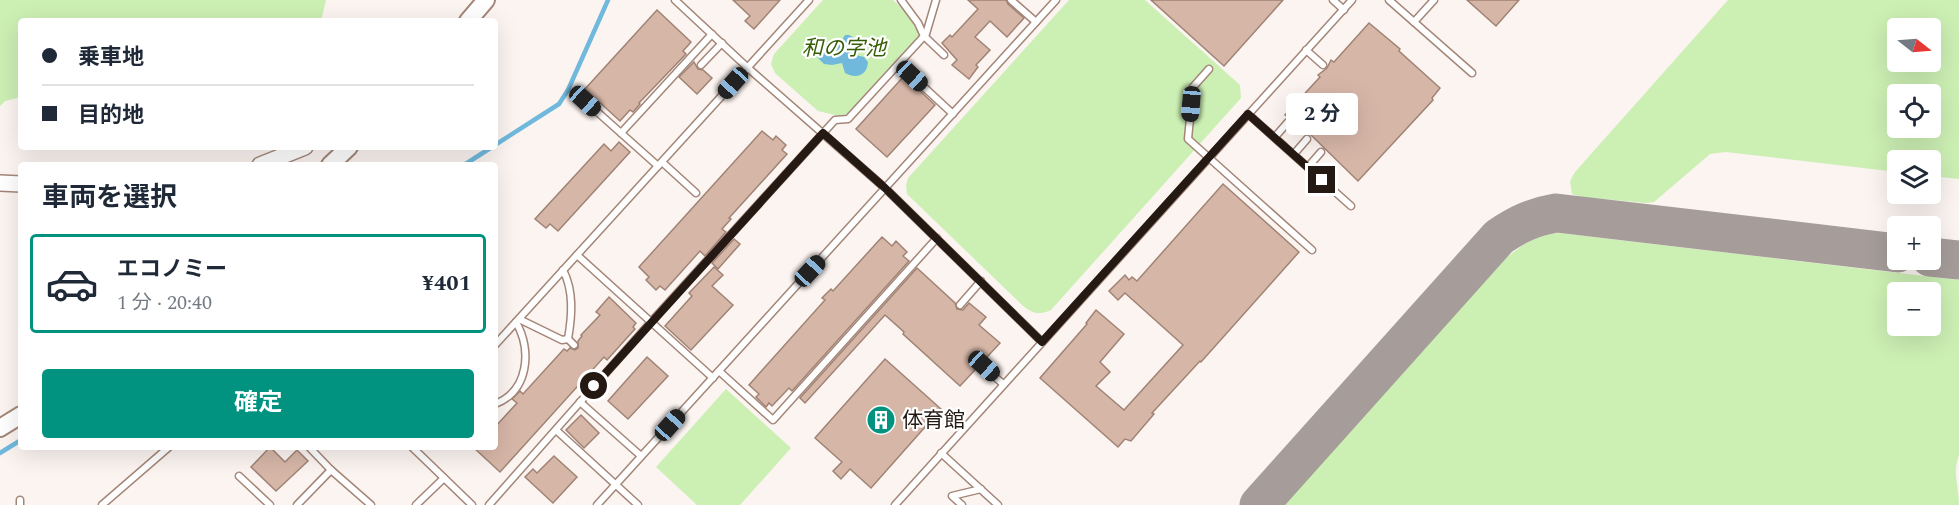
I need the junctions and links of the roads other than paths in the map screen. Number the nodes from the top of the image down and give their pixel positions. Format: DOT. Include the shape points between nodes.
graph roads {
  1 [pos="486,0"];
  2 [pos="675,0"];
  3 [pos="808,0"];
  4 [pos="901,0"];
  5 [pos="936,0"];
  6 [pos="1011,0"];
  7 [pos="1056,0"];
  8 [pos="1333,0"];
  9 [pos="1352,0"];
  10 [pos="1389,0"];
  11 [pos="1434,0"];
  12 [pos="1344,9"];
  13 [pos="471,18"];
  14 [pos="1036,22"];
  15 [pos="1414,22"];
  16 [pos="712,34"];
  17 [pos="924,36"];
  18 [pos="722,43"];
  19 [pos="1306,50"];
  20 [pos="944,55"];
  21 [pos="899,64"];
  22 [pos="701,65"];
  23 [pos="1323,65"];
  24 [pos="748,68"];
  25 [pos="1209,69"];
  26 [pos="1472,73"];
  27 [pos="585,101"];
  28 [pos="953,114"];
  29 [pos="1248,114"];
  30 [pos="1288,122"];
  31 [pos="621,133"];
  32 [pos="823,133"];
  33 [pos="1275,137"];
  34 [pos="1307,139"];
  35 [pos="298,150"];
  36 [pos="343,150"];
  37 [pos="1321,153"];
  38 [pos="1294,154"];
  39 [pos="1209,157"];
  40 [pos="268,162"];
  41 [pos="333,162"];
  42 [pos="660,164"];
  43 [pos="1308,167"];
  44 [pos="0,183"];
  45 [pos="18,184"];
  46 [pos="885,188"];
  47 [pos="696,193"];
  48 [pos="1351,207"];
  49 [pos="937,238"];
  50 [pos="1312,250"];
  51 [pos="577,255"];
  52 [pos="563,270"];
  53 [pos="981,281"];
  54 [pos="960,305"];
  55 [pos="517,320"];
  56 [pos="652,321"];
  57 [pos="568,339"];
  58 [pos="498,342"];
  59 [pos="1042,342"];
  60 [pos="574,345"];
  61 [pos="984,366"];
  62 [pos="719,370"];
  63 [pos="713,378"];
  64 [pos="1004,384"];
  65 [pos="498,402"];
  66 [pos="580,402"];
  67 [pos="18,417"];
  68 [pos="0,428"];
  69 [pos="556,430"];
  70 [pos="166,450"];
  71 [pos="312,450"];
  72 [pos="415,450"];
  73 [pos="941,453"];
  74 [pos="641,456"];
  75 [pos="331,470"];
  76 [pos="239,476"];
  77 [pos="444,478"];
  78 [pos="616,485"];
  79 [pos="981,489"];
  80 [pos="365,504"];
  81 [pos="102,505"];
  82 [pos="270,505"];
  83 [pos="297,505"];
  84 [pos="416,505"];
  85 [pos="472,505"];
  86 [pos="489,505"];
  87 [pos="597,505"];
  88 [pos="638,505"];
  89 [pos="895,505"];
  90 [pos="962,505"];
  91 [pos="998,505"];
  1 -- 13 [label="main road"];
  2 -- 16 [label="lane"];
  3 -- 24 [label="lane"];
  4 -- 17 [label="lane"];
  5 -- 17 [label="lane"];
  6 -- 14 [label="lane"];
  7 -- 14 [label="lane"];
  8 -- 12 [label="lane"];
  9 -- 12 [label="lane"];
  10 -- 15 [label="lane"];
  11 -- 15 [label="lane"];
  12 -- 19 [label="lane"];
  14 -- 28 [label="lane"];
  15 -- 26 [label="lane"];
  16 -- 18 [label="lane"];
  16 -- 31 [label="lane"];
  17 -- 20 [label="lane"];
  17 -- 21 [label="lane"];
  18 -- 22 [label="lane"];
  18 -- 24 [label="lane"];
  19 -- 23 [label="lane"];
  19 -- 29 [label="lane"];
  21 -- 28 [label="lane"];
  21 -- 32 [label="lane" via="849,119 835,120"];
  24 -- 32 [label="lane"];
  24 -- 42 [label="lane"];
  25 -- 39 [label="lane" via="1193,87 1188,139"];
  27 -- 31 [label="lane"];
  28 -- 46 [label="lane"];
  29 -- 33 [label="lane"];
  29 -- 39 [label="lane"];
  30 -- 33 [label="lane"];
  31 -- 42 [label="lane"];
  32 -- 46 [label="lane"];
  32 -- 56 [label="lane"];
  33 -- 38 [label="lane"];
  34 -- 38 [label="lane"];
  35 -- 40 [label="street"];
  36 -- 41 [label="main road"];
  37 -- 43 [label="lane"];
  38 -- 43 [label="lane"];
  39 -- 50 [label="lane"];
  39 -- 59 [label="lane"];
  42 -- 47 [label="lane"];
  42 -- 51 [label="lane"];
  43 -- 48 [label="lane"];
  44 -- 45 [label="street"];
  46 -- 49 [label="lane"];
  46 -- 62 [label="lane"];
  49 -- 53 [label="lane"];
  49 -- 62 [label="lane" via="773,420"];
  51 -- 52 [label="lane"];
  51 -- 56 [label="lane"];
  52 -- 55 [label="lane"];
  52 -- 57 [label="lane" via="570,288"];
  53 -- 54 [label="lane"];
  53 -- 59 [label="lane"];
  55 -- 57 [label="lane" via="562,340"];
  55 -- 58 [label="lane"];
  55 -- 65 [label="lane" via="525,347 525,368 520,384"];
  56 -- 63 [label="lane"];
  56 -- 66 [label="lane"];
  57 -- 60 [label="lane"];
  59 -- 64 [label="lane"];
  61 -- 64 [label="lane"];
  62 -- 63 [label="lane"];
  63 -- 74 [label="lane"];
  64 -- 73 [label="lane"];
  66 -- 69 [label="lane"];
  66 -- 74 [label="lane"];
  67 -- 68 [label="main road"];
  69 -- 78 [label="lane"];
  69 -- 86 [label="lane"];
  70 -- 81 [label="lane"];
  71 -- 75 [label="lane"];
  72 -- 77 [label="lane"];
  73 -- 79 [label="lane"];
  73 -- 89 [label="lane"];
  74 -- 78 [label="lane"];
  75 -- 80 [label="lane"];
  75 -- 83 [label="lane"];
  76 -- 82 [label="lane"];
  77 -- 84 [label="lane"];
  77 -- 85 [label="lane"];
  78 -- 87 [label="lane"];
  78 -- 88 [label="lane"];
  79 -- 90 [label="lane" via="952,496"];
  79 -- 91 [label="lane"];
}
